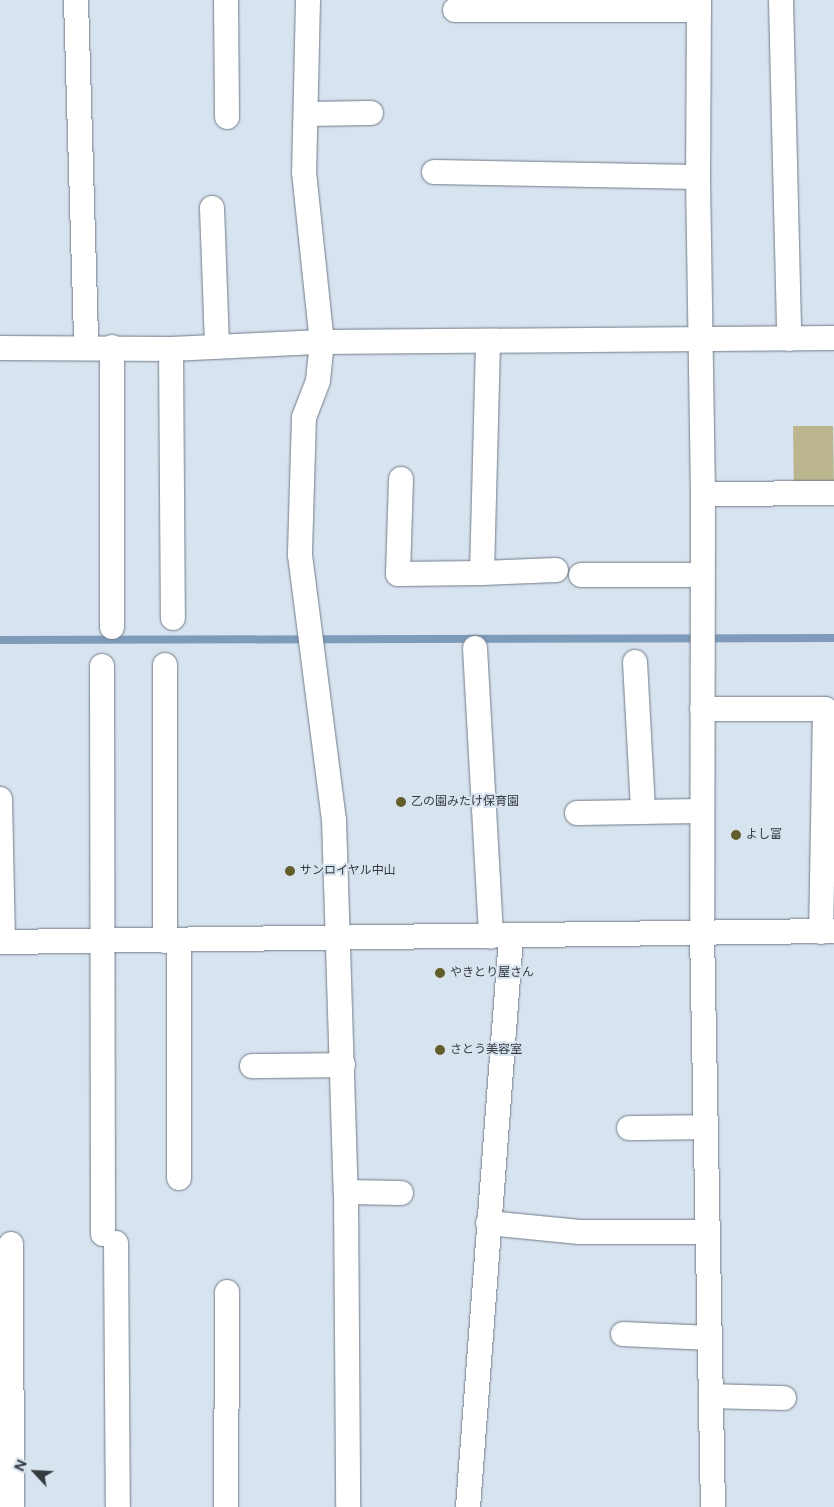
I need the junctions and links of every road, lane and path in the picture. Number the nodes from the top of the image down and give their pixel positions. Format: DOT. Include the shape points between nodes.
graph roads {
  1 [pos="76,0"];
  2 [pos="226,0"];
  3 [pos="308,0"];
  4 [pos="781,0"];
  5 [pos="699,5"];
  6 [pos="455,10"];
  7 [pos="371,113"];
  8 [pos="306,114"];
  9 [pos="227,117"];
  10 [pos="434,172"];
  11 [pos="698,177"];
  12 [pos="212,208"];
  13 [pos="834,338"];
  14 [pos="789,339"];
  15 [pos="700,340"];
  16 [pos="322,342"];
  17 [pos="488,342"];
  18 [pos="86,346"];
  19 [pos="112,347"];
  20 [pos="217,347"];
  21 [pos="0,348"];
  22 [pos="170,349"];
  23 [pos="401,479"];
  24 [pos="834,493"];
  25 [pos="703,494"];
  26 [pos="556,570"];
  27 [pos="482,573"];
  28 [pos="581,575"];
  29 [pos="701,575"];
  30 [pos="173,618"];
  31 [pos="112,628"];
  32 [pos="475,648"];
  33 [pos="635,662"];
  34 [pos="165,665"];
  35 [pos="102,666"];
  36 [pos="702,709"];
  37 [pos="0,799"];
  38 [pos="702,811"];
  39 [pos="643,812"];
  40 [pos="577,813"];
  41 [pos="702,931"];
  42 [pos="827,932"];
  43 [pos="501,937"];
  44 [pos="337,940"];
  45 [pos="104,941"];
  46 [pos="172,941"];
  47 [pos="1,942"];
  48 [pos="252,1066"];
  49 [pos="343,1066"];
  50 [pos="706,1127"];
  51 [pos="629,1128"];
  52 [pos="178,1178"];
  53 [pos="346,1192"];
  54 [pos="401,1193"];
  55 [pos="488,1223"];
  56 [pos="708,1232"];
  57 [pos="11,1244"];
  58 [pos="227,1292"];
  59 [pos="623,1334"];
  60 [pos="710,1338"];
  61 [pos="711,1396"];
  62 [pos="784,1398"];
  63 [pos="12,1507"];
  64 [pos="118,1507"];
  65 [pos="226,1507"];
  66 [pos="348,1507"];
  67 [pos="468,1507"];
  68 [pos="714,1507"];
  1 -- 18 [label="street"];
  2 -- 9 [label="street"];
  3 -- 8 [label="street"];
  4 -- 14 [label="street"];
  5 -- 6 [label="street"];
  5 -- 11 [label="street"];
  7 -- 8 [label="street"];
  8 -- 16 [label="street" via="304,180"];
  10 -- 11 [label="street"];
  11 -- 15 [label="street"];
  12 -- 20 [label="street"];
  13 -- 14 [label="street"];
  14 -- 15 [label="street"];
  15 -- 17 [label="street"];
  15 -- 25 [label="street"];
  16 -- 17 [label="street"];
  16 -- 20 [label="street"];
  16 -- 44 [label="street" via="318,381 304,416 300,555 333,811"];
  17 -- 27 [label="street"];
  18 -- 19 [label="street"];
  18 -- 21 [label="street"];
  19 -- 22 [label="street"];
  19 -- 31 [label="street"];
  20 -- 22 [label="street"];
  22 -- 30 [label="street"];
  23 -- 27 [label="street" via="398,574"];
  24 -- 25 [label="street"];
  25 -- 29 [label="street"];
  26 -- 27 [label="street"];
  28 -- 29 [label="street"];
  29 -- 36 [label="street"];
  32 -- 43 [label="street"];
  33 -- 39 [label="street"];
  34 -- 46 [label="street"];
  35 -- 45 [label="street"];
  36 -- 38 [label="street"];
  36 -- 42 [label="street" via="825,709"];
  37 -- 47 [label="street"];
  38 -- 39 [label="street"];
  38 -- 41 [label="street"];
  39 -- 40 [label="street"];
  41 -- 42 [label="street"];
  41 -- 43 [label="street"];
  41 -- 50 [label="street"];
  43 -- 44 [label="street"];
  43 -- 55 [label="street"];
  44 -- 46 [label="street"];
  44 -- 49 [label="street"];
  45 -- 46 [label="street"];
  45 -- 47 [label="street"];
  45 -- 64 [label="street"];
  46 -- 52 [label="street"];
  48 -- 49 [label="street"];
  49 -- 53 [label="street"];
  50 -- 51 [label="street"];
  50 -- 56 [label="street"];
  53 -- 54 [label="street"];
  53 -- 66 [label="street"];
  55 -- 56 [label="street" via="580,1232"];
  55 -- 67 [label="street"];
  56 -- 60 [label="street"];
  57 -- 63 [label="street"];
  58 -- 65 [label="street"];
  59 -- 60 [label="street"];
  60 -- 61 [label="street"];
  61 -- 62 [label="street"];
  61 -- 68 [label="street"];
}
